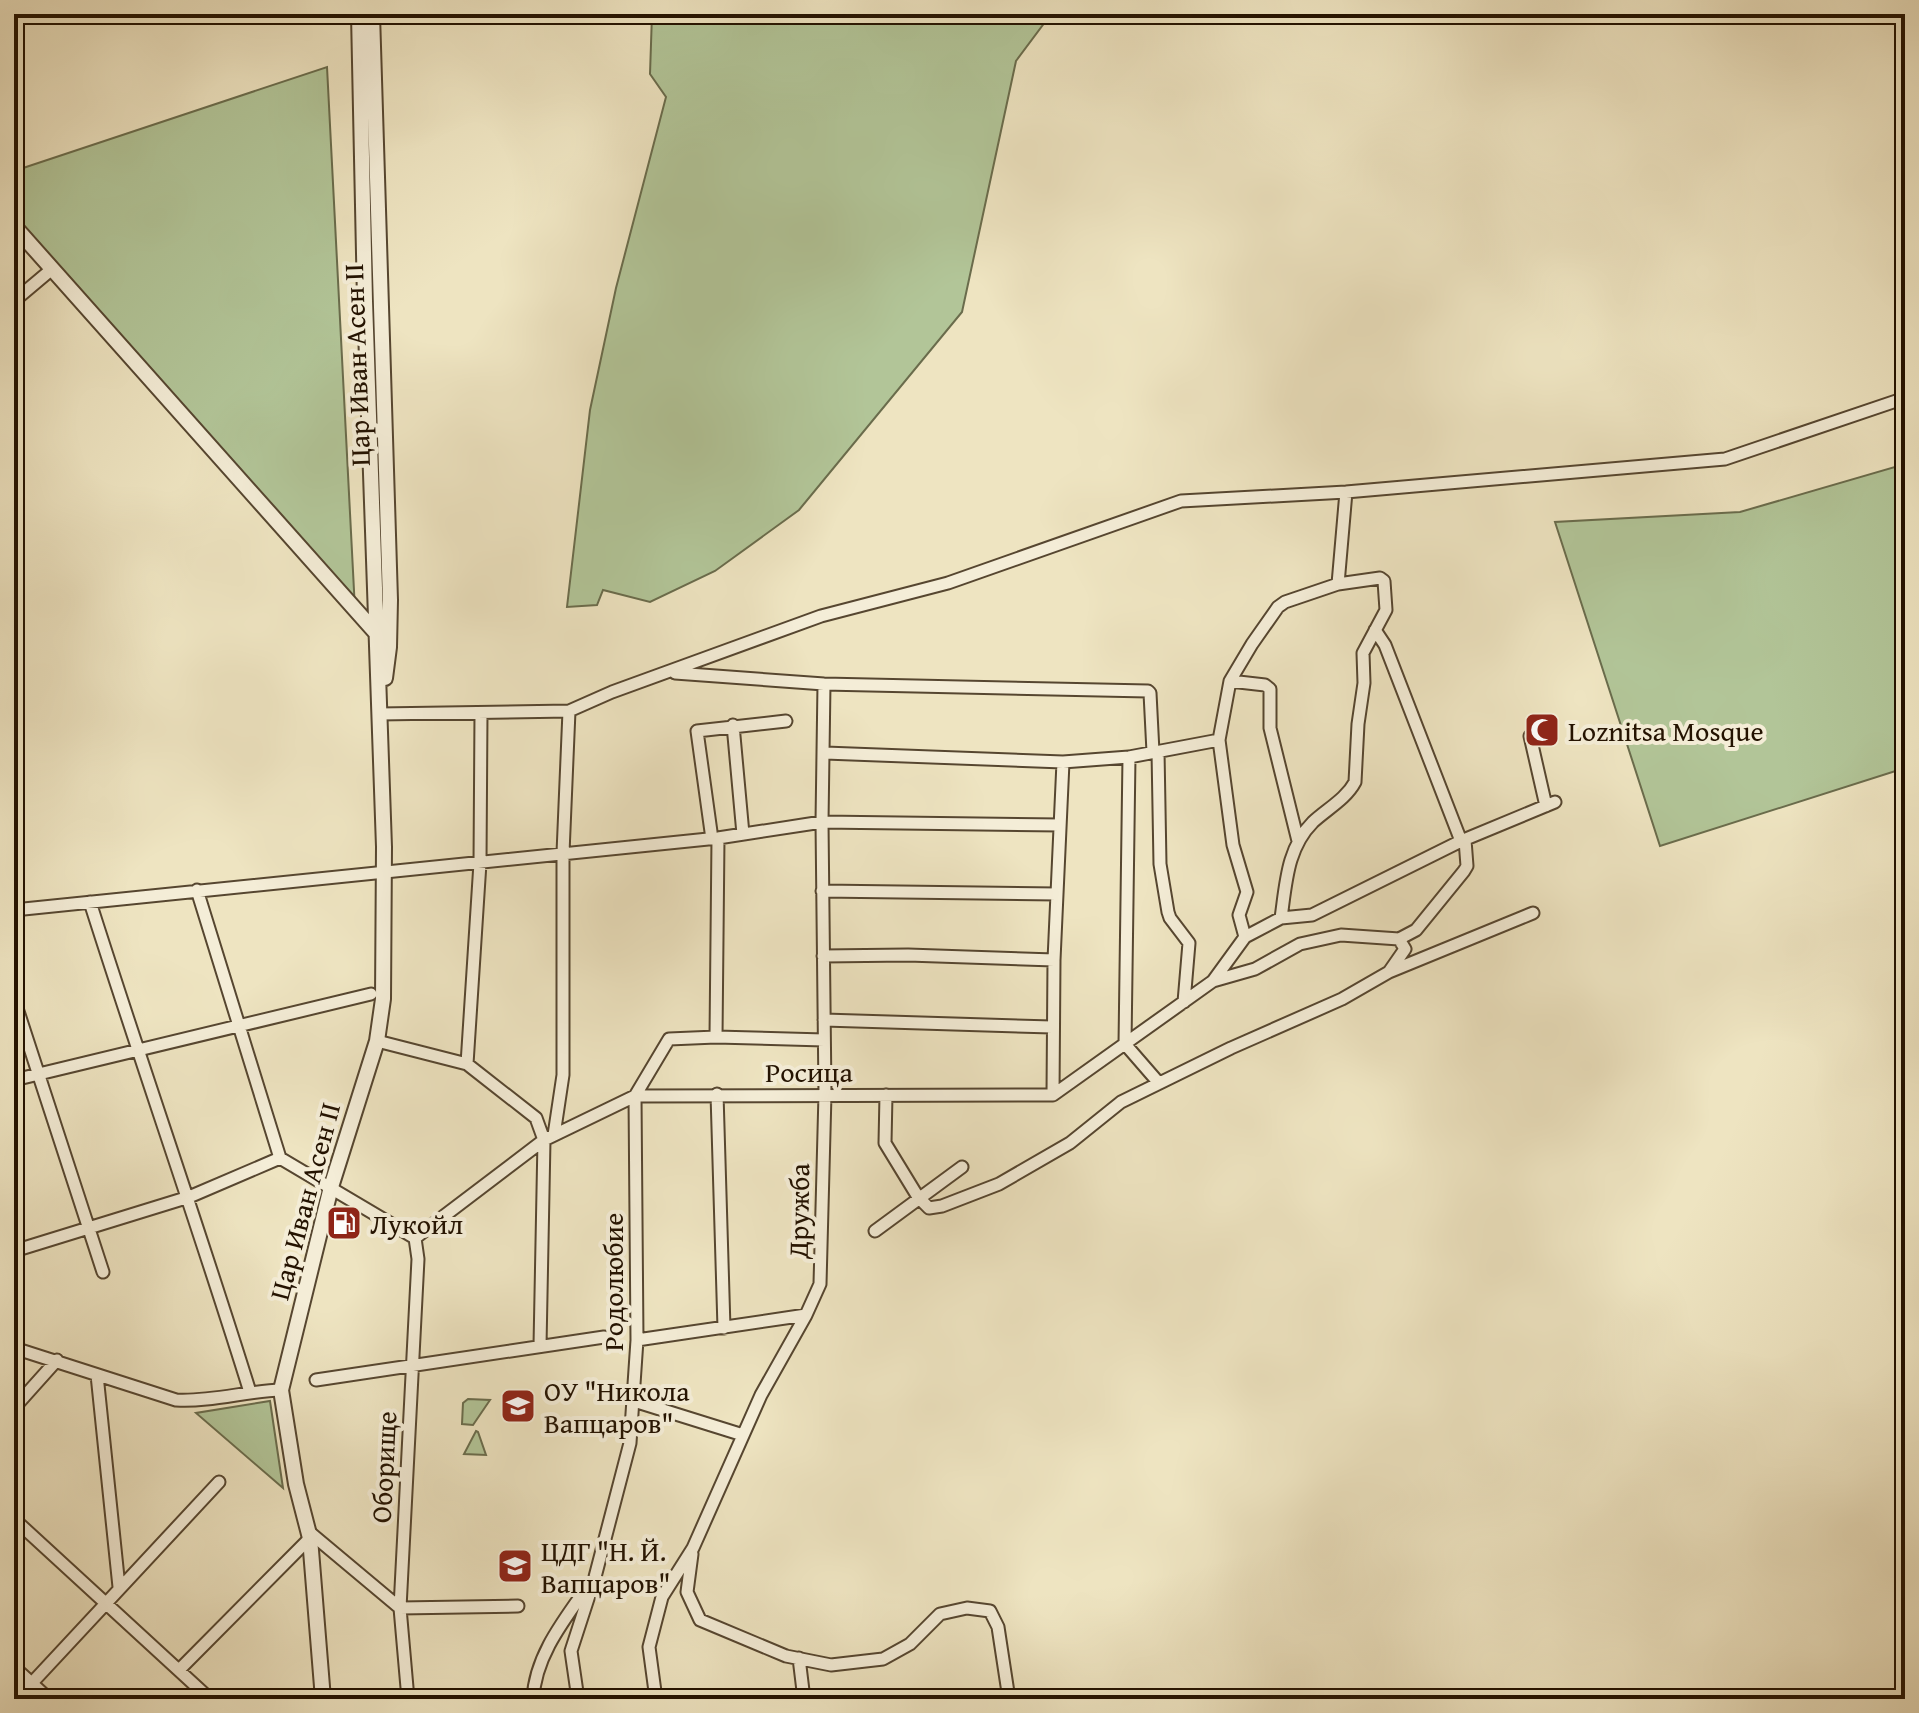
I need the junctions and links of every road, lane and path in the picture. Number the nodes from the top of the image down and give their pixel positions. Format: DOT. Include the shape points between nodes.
graph roads {
  1 [pos="359,14"];
  2 [pos="372,14"];
  3 [pos="14,226"];
  4 [pos="52,269"];
  5 [pos="14,301"];
  6 [pos="1905,398"];
  7 [pos="1346,492"];
  8 [pos="1338,584"];
  9 [pos="1375,630"];
  10 [pos="376,632"];
  11 [pos="389,647"];
  12 [pos="671,673"];
  13 [pos="1230,681"];
  14 [pos="824,684"];
  15 [pos="569,711"];
  16 [pos="481,713"];
  17 [pos="379,714"];
  18 [pos="786,721"];
  19 [pos="733,725"];
  20 [pos="1530,736"];
  21 [pos="1219,740"];
  22 [pos="1156,751"];
  23 [pos="825,753"];
  24 [pos="1129,757"];
  25 [pos="1063,762"];
  26 [pos="822,822"];
  27 [pos="1060,825"];
  28 [pos="743,834"];
  29 [pos="715,838"];
  30 [pos="1298,841"];
  31 [pos="1463,841"];
  32 [pos="563,853"];
  33 [pos="480,863"];
  34 [pos="384,871"];
  35 [pos="197,890"];
  36 [pos="822,891"];
  37 [pos="1057,894"];
  38 [pos="90,902"];
  39 [pos="14,910"];
  40 [pos="1533,913"];
  41 [pos="1281,918"];
  42 [pos="1245,937"];
  43 [pos="1402,944"];
  44 [pos="823,956"];
  45 [pos="1422,959"];
  46 [pos="1054,960"];
  47 [pos="1389,972"];
  48 [pos="1213,981"];
  49 [pos="371,994"];
  50 [pos="14,999"];
  51 [pos="1184,1002"];
  52 [pos="824,1020"];
  53 [pos="241,1024"];
  54 [pos="1052,1027"];
  55 [pos="716,1037"];
  56 [pos="824,1040"];
  57 [pos="377,1041"];
  58 [pos="1125,1044"];
  59 [pos="137,1052"];
  60 [pos="467,1064"];
  61 [pos="37,1075"];
  62 [pos="14,1080"];
  63 [pos="1158,1082"];
  64 [pos="717,1094"];
  65 [pos="825,1094"];
  66 [pos="886,1095"];
  67 [pos="1053,1095"];
  68 [pos="635,1096"];
  69 [pos="549,1137"];
  70 [pos="280,1158"];
  71 [pos="962,1167"];
  72 [pos="331,1187"];
  73 [pos="189,1197"];
  74 [pos="918,1197"];
  75 [pos="88,1229"];
  76 [pos="875,1231"];
  77 [pos="415,1238"];
  78 [pos="14,1251"];
  79 [pos="103,1272"];
  80 [pos="806,1315"];
  81 [pos="724,1328"];
  82 [pos="604,1337"];
  83 [pos="637,1340"];
  84 [pos="540,1346"];
  85 [pos="14,1348"];
  86 [pos="57,1360"];
  87 [pos="412,1365"];
  88 [pos="97,1375"];
  89 [pos="316,1380"];
  90 [pos="281,1390"];
  91 [pos="250,1392"];
  92 [pos="634,1401"];
  93 [pos="14,1408"];
  94 [pos="743,1435"];
  95 [pos="219,1482"];
  96 [pos="14,1519"];
  97 [pos="309,1535"];
  98 [pos="693,1548"];
  99 [pos="595,1577"];
  100 [pos="119,1587"];
  101 [pos="105,1604"];
  102 [pos="518,1606"];
  103 [pos="400,1608"];
  104 [pos="799,1658"];
  105 [pos="14,1667"];
  106 [pos="179,1670"];
  107 [pos="31,1682"];
  108 [pos="17,1699"];
  109 [pos="49,1699"];
  110 [pos="210,1699"];
  111 [pos="323,1699"];
  112 [pos="408,1699"];
  113 [pos="533,1699"];
  114 [pos="578,1699"];
  115 [pos="656,1699"];
  116 [pos="804,1699"];
  117 [pos="1009,1699"];
  1 -- 10 [label="street, Цар Иван Асен II"];
  2 -- 11 [label="street, Цар Иван Асен II"];
  3 -- 4 [label="street"];
  4 -- 5 [label="street"];
  4 -- 10 [label="street"];
  6 -- 7 [label="street" via="1725,459"];
  7 -- 8 [label="street"];
  7 -- 12 [label="street" via="1181,501 948,583 821,616"];
  8 -- 9 [label="street" via="1384,581 1387,606"];
  8 -- 13 [label="street" via="1278,607"];
  9 -- 30 [label="street" via="1363,653 1355,782"];
  9 -- 31 [label="street"];
  10 -- 11 [label="street"];
  10 -- 17 [label="street, Цар Иван Асен II"];
  11 -- 17 [label="street, Цар Иван Асен II"];
  12 -- 14 [label="street"];
  12 -- 15 [label="street"];
  13 -- 21 [label="street"];
  13 -- 30 [label="street" via="1270,689 1270,728"];
  14 -- 22 [label="street" via="1148,691"];
  14 -- 23 [label="street, Дружба"];
  15 -- 16 [label="street"];
  15 -- 32 [label="street"];
  16 -- 17 [label="street"];
  16 -- 33 [label="street"];
  17 -- 34 [label="street, Цар Иван Асен II"];
  18 -- 19 [label="street"];
  19 -- 28 [label="street"];
  19 -- 29 [label="street" via="697,731"];
  20 -- 31 [label="street" via="1551,804"];
  21 -- 22 [label="street"];
  21 -- 42 [label="street" via="1233,845 1247,892 1239,915"];
  22 -- 24 [label="street"];
  22 -- 51 [label="street" via="1162,876 1170,918 1189,943"];
  23 -- 25 [label="street"];
  23 -- 26 [label="street, Дружба"];
  24 -- 25 [label="street"];
  24 -- 58 [label="street"];
  25 -- 27 [label="street"];
  26 -- 27 [label="street"];
  26 -- 28 [label="street"];
  26 -- 36 [label="street, Дружба"];
  27 -- 37 [label="street"];
  28 -- 29 [label="street"];
  29 -- 32 [label="street"];
  29 -- 55 [label="street"];
  30 -- 41 [label="street"];
  31 -- 41 [label="street" via="1312,915"];
  31 -- 43 [label="street" via="1467,866"];
  32 -- 33 [label="street"];
  32 -- 69 [label="street" via="563,1075"];
  33 -- 34 [label="street"];
  33 -- 60 [label="street"];
  34 -- 35 [label="street"];
  34 -- 57 [label="street, Цар Иван Асен II" via="383,999"];
  35 -- 38 [label="street"];
  35 -- 53 [label="street"];
  36 -- 37 [label="street"];
  36 -- 44 [label="street, Дружба"];
  37 -- 46 [label="street"];
  38 -- 39 [label="street"];
  38 -- 59 [label="street"];
  40 -- 45 [label="street"];
  41 -- 42 [label="street"];
  42 -- 48 [label="street"];
  43 -- 45 [label="street"];
  43 -- 47 [label="street"];
  43 -- 48 [label="street" via="1341,935 1300,944 1255,969"];
  44 -- 46 [label="street"];
  44 -- 52 [label="street, Дружба"];
  45 -- 47 [label="street"];
  46 -- 54 [label="street"];
  47 -- 63 [label="street" via="1342,999"];
  48 -- 51 [label="street"];
  49 -- 53 [label="street"];
  50 -- 61 [label="street"];
  51 -- 58 [label="street"];
  52 -- 54 [label="street"];
  52 -- 56 [label="street, Дружба"];
  53 -- 59 [label="street"];
  53 -- 70 [label="street"];
  54 -- 67 [label="street"];
  55 -- 56 [label="street"];
  55 -- 68 [label="street" via="669,1039"];
  56 -- 65 [label="street, Дружба"];
  57 -- 60 [label="street"];
  57 -- 72 [label="street, Цар Иван Асен II"];
  58 -- 63 [label="street"];
  58 -- 67 [label="street"];
  59 -- 61 [label="street"];
  59 -- 73 [label="street"];
  60 -- 69 [label="street" via="536,1118"];
  61 -- 62 [label="street"];
  61 -- 75 [label="street"];
  63 -- 74 [label="street" via="999,1184 942,1206 929,1208"];
  64 -- 65 [label="street, Росица"];
  64 -- 68 [label="street, Росица"];
  64 -- 81 [label="street"];
  65 -- 66 [label="street, Росица"];
  65 -- 80 [label="street, Дружба" via="820,1284"];
  66 -- 67 [label="street, Росица"];
  66 -- 74 [label="street" via="885,1143"];
  68 -- 69 [label="street, Росица"];
  68 -- 83 [label="street, Родолюбие"];
  69 -- 77 [label="street, Росица"];
  69 -- 84 [label="street"];
  70 -- 72 [label="street"];
  70 -- 73 [label="street"];
  71 -- 74 [label="street"];
  72 -- 77 [label="street"];
  72 -- 90 [label="street, Цар Иван Асен II"];
  73 -- 75 [label="street"];
  73 -- 91 [label="street"];
  74 -- 76 [label="street"];
  75 -- 78 [label="street"];
  75 -- 79 [label="street"];
  77 -- 87 [label="street, Оборище"];
  80 -- 81 [label="street"];
  80 -- 94 [label="street, Дружба"];
  81 -- 83 [label="street"];
  82 -- 84 [label="street"];
  83 -- 92 [label="street, Родолюбие"];
  84 -- 87 [label="street"];
  85 -- 86 [label="street"];
  86 -- 88 [label="street"];
  86 -- 93 [label="street"];
  87 -- 89 [label="street"];
  87 -- 103 [label="street, Оборище"];
  88 -- 91 [label="street" via="176,1400 204,1401"];
  88 -- 100 [label="street"];
  90 -- 91 [label="street"];
  90 -- 97 [label="street, Цар Иван Асен II"];
  92 -- 94 [label="street"];
  92 -- 99 [label="street, Родолюбие" via="630,1443"];
  94 -- 98 [label="street, Дружба"];
  95 -- 100 [label="street"];
  96 -- 101 [label="street"];
  97 -- 103 [label="street"];
  97 -- 106 [label="street"];
  97 -- 111 [label="street, Цар Иван Асен II"];
  98 -- 104 [label="street" via="687,1592 700,1620"];
  98 -- 115 [label="street, Дружба" via="662,1597 649,1647"];
  99 -- 113 [label="street" via="542,1658"];
  99 -- 114 [label="street, Родолюбие" via="571,1651"];
  100 -- 101 [label="street"];
  101 -- 106 [label="street"];
  101 -- 107 [label="street"];
  102 -- 103 [label="street"];
  103 -- 112 [label="street, Оборище"];
  104 -- 116 [label="street"];
  104 -- 117 [label="street" via="831,1665 883,1659 910,1644 940,1614 967,1608 990,1611 998,1627"];
  105 -- 107 [label="street"];
  106 -- 110 [label="street"];
  107 -- 108 [label="street"];
  107 -- 109 [label="street"];
}
